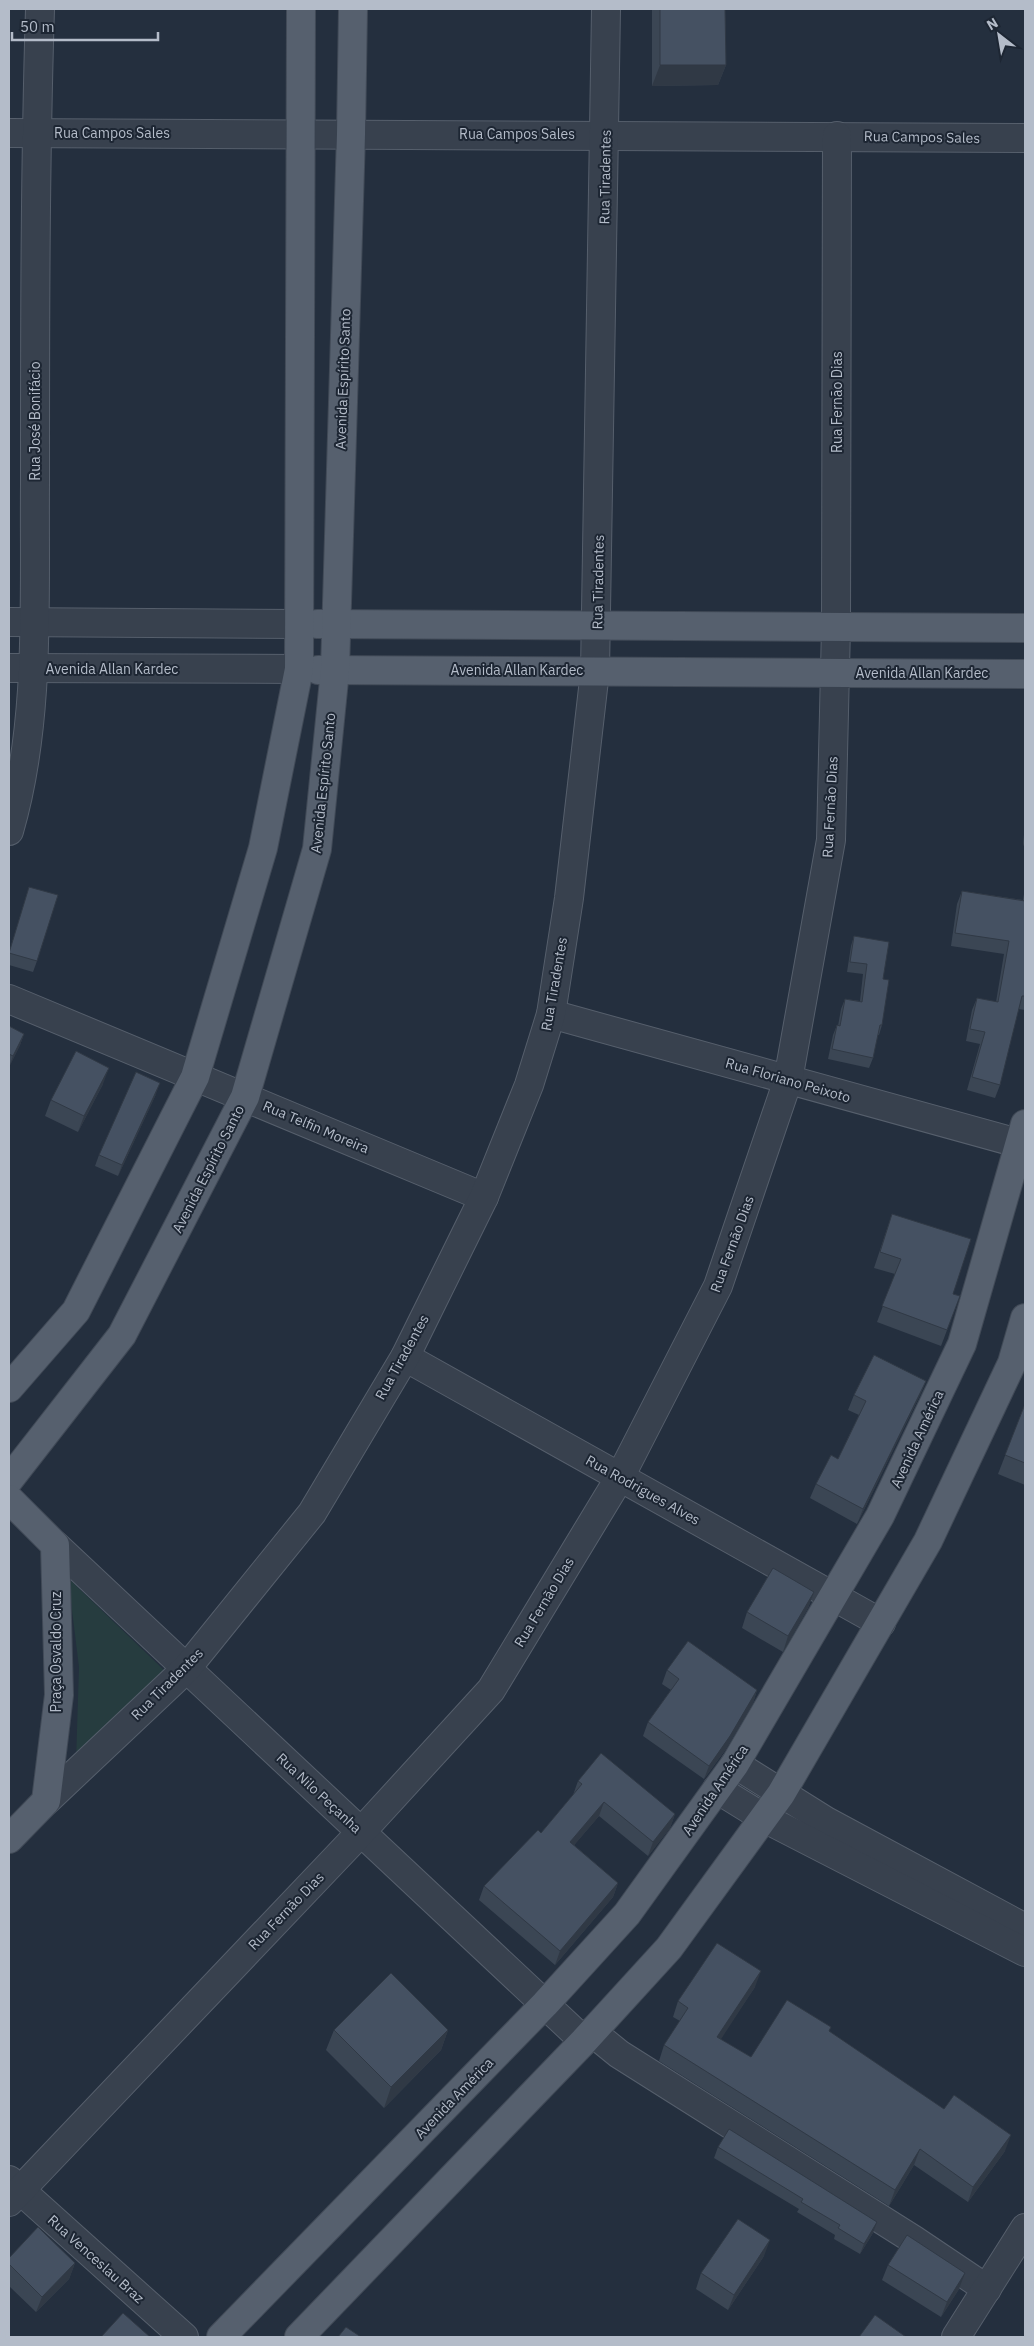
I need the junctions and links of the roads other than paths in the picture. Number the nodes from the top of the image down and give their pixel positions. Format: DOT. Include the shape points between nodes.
graph roads {
  1 [pos="40,9"];
  2 [pos="301,9"];
  3 [pos="353,9"];
  4 [pos="606,9"];
  5 [pos="9,133"];
  6 [pos="36,133"];
  7 [pos="300,134"];
  8 [pos="351,134"];
  9 [pos="606,134"];
  10 [pos="837,136"];
  11 [pos="1025,138"];
  12 [pos="21,622"];
  13 [pos="299,624"];
  14 [pos="335,624"];
  15 [pos="598,626"];
  16 [pos="836,627"];
  17 [pos="1025,628"];
  18 [pos="21,668"];
  19 [pos="299,669"];
  20 [pos="335,670"];
  21 [pos="595,670"];
  22 [pos="835,673"];
  23 [pos="1025,674"];
  24 [pos="9,831"];
  25 [pos="9,999"];
  26 [pos="551,1014"];
  27 [pos="194,1077"];
  28 [pos="788,1080"];
  29 [pos="245,1098"];
  30 [pos="1023,1138"];
  31 [pos="484,1197"];
  32 [pos="1025,1318"];
  33 [pos="405,1357"];
  34 [pos="9,1388"];
  35 [pos="620,1476"];
  36 [pos="9,1480"];
  37 [pos="9,1499"];
  38 [pos="55,1545"];
  39 [pos="835,1597"];
  40 [pos="882,1623"];
  41 [pos="186,1669"];
  42 [pos="735,1764"];
  43 [pos="717,1789"];
  44 [pos="781,1794"];
  45 [pos="46,1801"];
  46 [pos="764,1818"];
  47 [pos="361,1832"];
  48 [pos="9,1839"];
  49 [pos="1025,1928"];
  50 [pos="1025,1952"];
  51 [pos="544,2004"];
  52 [pos="588,2036"];
  53 [pos="12,2191"];
  54 [pos="1025,2228"];
  55 [pos="987,2289"];
  56 [pos="184,2337"];
  57 [pos="221,2337"];
  58 [pos="299,2337"];
  59 [pos="956,2337"];
  1 -- 6 [label="street, Rua José Bonifácio"];
  2 -- 7 [label="main road"];
  3 -- 8 [label="main road, Avenida Espírito Santo"];
  4 -- 9 [label="street, Rua Tiradentes"];
  5 -- 6 [label="street, Rua Campos Sales"];
  6 -- 7 [label="street, Rua Campos Sales"];
  6 -- 12 [label="street, Rua José Bonifácio"];
  7 -- 8 [label="street, Rua Campos Sales"];
  7 -- 13 [label="main road"];
  8 -- 9 [label="street, Rua Campos Sales"];
  8 -- 14 [label="main road, Avenida Espírito Santo"];
  9 -- 10 [label="street, Rua Campos Sales"];
  9 -- 15 [label="street, Rua Tiradentes"];
  10 -- 11 [label="street, Rua Campos Sales"];
  10 -- 16 [label="street, Rua Fernão Dias"];
  12 -- 13 [label="street"];
  12 -- 18 [label="street, Rua José Bonifácio"];
  13 -- 14 [label="main road"];
  13 -- 19 [label="main road"];
  14 -- 15 [label="main road"];
  14 -- 20 [label="main road, Avenida Espírito Santo"];
  15 -- 16 [label="main road"];
  15 -- 21 [label="street, Rua Tiradentes"];
  16 -- 17 [label="main road"];
  16 -- 22 [label="street, Rua Fernão Dias"];
  18 -- 19 [label="street, Avenida Allan Kardec"];
  18 -- 24 [label="street, Rua José Bonifácio" via="20,795"];
  19 -- 20 [label="main road, Avenida Allan Kardec"];
  19 -- 27 [label="main road" via="264,848"];
  20 -- 21 [label="main road, Avenida Allan Kardec"];
  20 -- 29 [label="main road, Avenida Espírito Santo" via="317,849"];
  21 -- 22 [label="main road, Avenida Allan Kardec"];
  21 -- 26 [label="street, Rua Tiradentes" via="569,898"];
  22 -- 23 [label="main road, Avenida Allan Kardec"];
  22 -- 28 [label="street, Rua Fernão Dias" via="831,840"];
  25 -- 27 [label="street, Rua Telfin Moreira"];
  26 -- 28 [label="street, Rua Floriano Peixoto"];
  26 -- 31 [label="street, Rua Tiradentes" via="529,1085"];
  27 -- 29 [label="street, Rua Telfin Moreira"];
  27 -- 34 [label="main road" via="76,1311"];
  28 -- 30 [label="street, Rua Floriano Peixoto"];
  28 -- 35 [label="street, Rua Fernão Dias" via="718,1286"];
  29 -- 31 [label="street, Rua Telfin Moreira"];
  29 -- 36 [label="main road, Avenida Espírito Santo" via="122,1336"];
  30 -- 39 [label="main road, Avenida América" via="962,1344 880,1516"];
  31 -- 33 [label="street, Rua Tiradentes"];
  32 -- 40 [label="main road" via="1012,1363 928,1541"];
  33 -- 35 [label="street, Rua Rodrigues Alves"];
  33 -- 41 [label="street, Rua Tiradentes" via="312,1513"];
  35 -- 39 [label="street, Rua Rodrigues Alves"];
  35 -- 47 [label="street, Rua Fernão Dias" via="491,1690"];
  37 -- 38 [label="main road"];
  38 -- 41 [label="street, Rua Nilo Peçanha"];
  38 -- 45 [label="main road, Praça Osvaldo Cruz" via="59,1695"];
  39 -- 40 [label="street, Rua Rodrigues Alves"];
  39 -- 42 [label="main road, Avenida América"];
  40 -- 44 [label="main road"];
  41 -- 45 [label="street, Rua Tiradentes"];
  41 -- 47 [label="street, Rua Nilo Peçanha"];
  42 -- 43 [label="main road, Avenida América"];
  42 -- 44 [label="street"];
  43 -- 46 [label="street"];
  43 -- 51 [label="main road, Avenida América" via="627,1914"];
  44 -- 46 [label="main road"];
  44 -- 49 [label="street"];
  45 -- 48 [label="main road"];
  46 -- 50 [label="street"];
  46 -- 52 [label="main road" via="669,1948"];
  47 -- 51 [label="street, Rua Nilo Peçanha"];
  47 -- 53 [label="street, Rua Fernão Dias"];
  51 -- 52 [label="street, Rua Nilo Peçanha"];
  51 -- 57 [label="main road, Avenida América"];
  52 -- 55 [label="street, Rua Nilo Peçanha"];
  52 -- 58 [label="main road"];
  53 -- 56 [label="street, Rua Venceslau Braz"];
  54 -- 55 [label="street"];
  55 -- 59 [label="street"];
}
